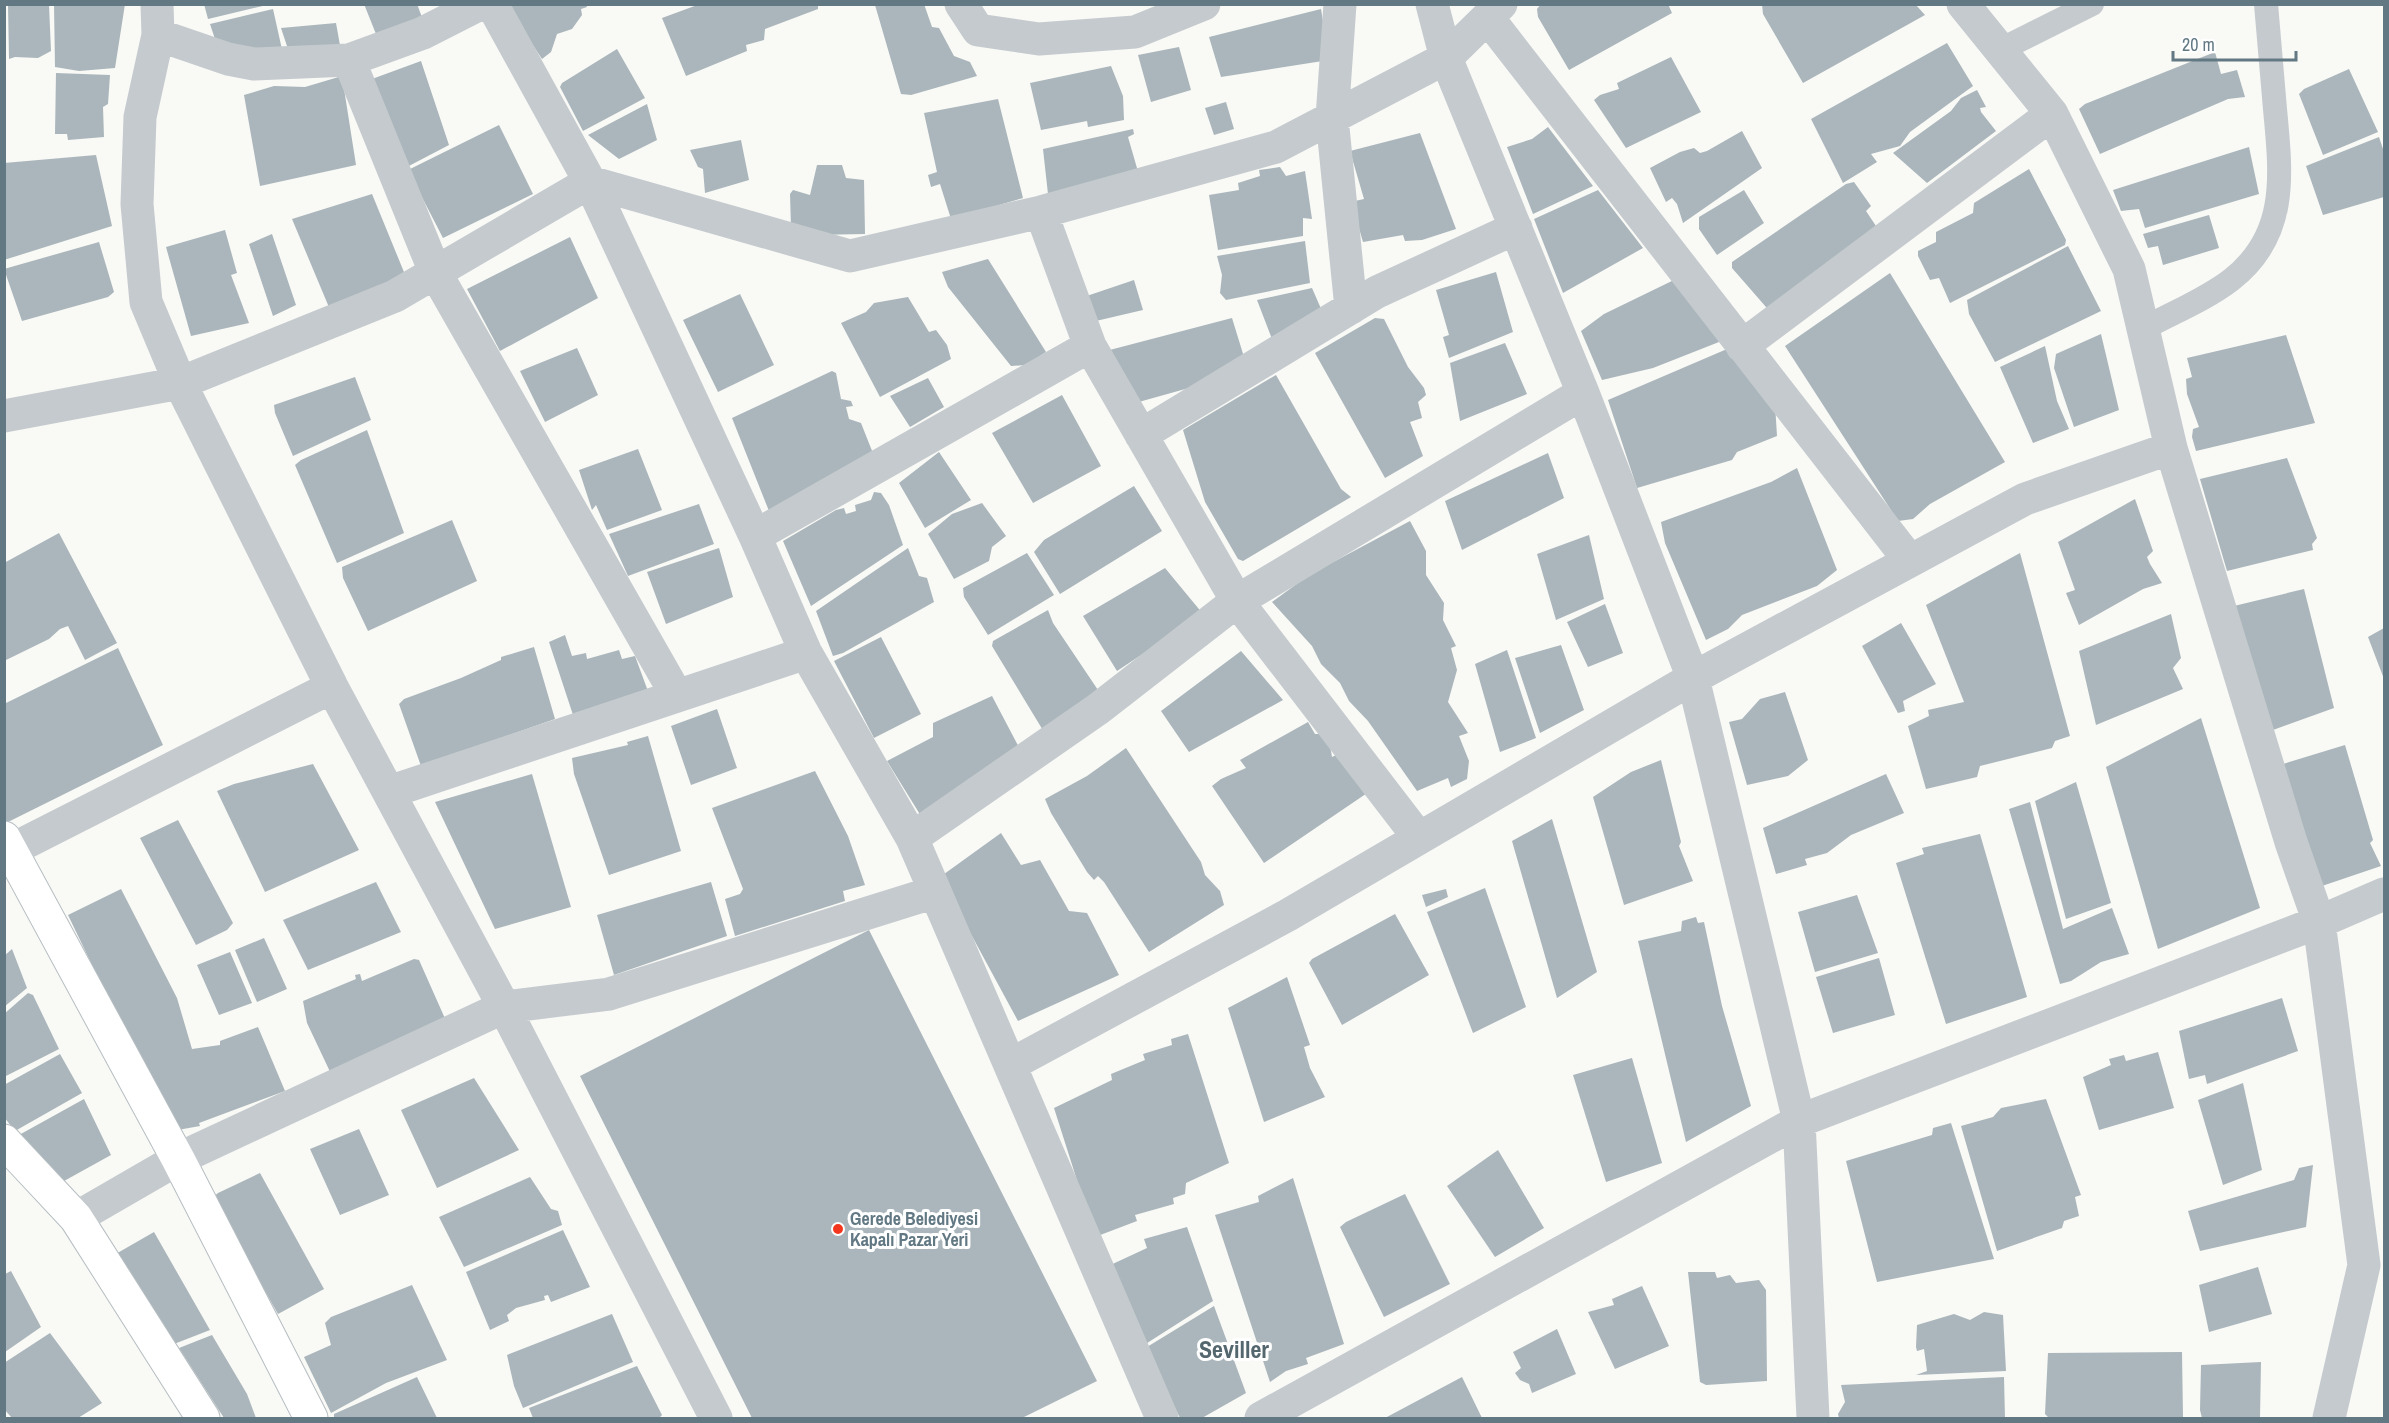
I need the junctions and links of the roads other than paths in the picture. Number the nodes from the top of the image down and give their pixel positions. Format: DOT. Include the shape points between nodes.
graph roads {
  1 [pos="480,4"];
  2 [pos="492,4"];
  3 [pos="961,4"];
  4 [pos="1204,4"];
  5 [pos="1340,4"];
  6 [pos="1432,4"];
  7 [pos="1963,4"];
  8 [pos="2092,4"];
  9 [pos="2266,4"];
  10 [pos="1495,11"];
  11 [pos="157,20"];
  12 [pos="2000,50"];
  13 [pos="1446,58"];
  14 [pos="349,60"];
  15 [pos="2052,114"];
  16 [pos="1332,118"];
  17 [pos="590,182"];
  18 [pos="1041,212"];
  19 [pos="1516,228"];
  20 [pos="435,272"];
  21 [pos="1351,308"];
  22 [pos="2143,329"];
  23 [pos="1090,346"];
  24 [pos="1742,346"];
  25 [pos="180,383"];
  26 [pos="1582,393"];
  27 [pos="4,416"];
  28 [pos="1141,435"];
  29 [pos="2171,448"];
  30 [pos="755,536"];
  31 [pos="1910,561"];
  32 [pos="1237,602"];
  33 [pos="806,653"];
  34 [pos="1693,678"];
  35 [pos="332,687"];
  36 [pos="677,696"];
  37 [pos="389,792"];
  38 [pos="912,837"];
  39 [pos="1419,838"];
  40 [pos="8,844"];
  41 [pos="935,892"];
  42 [pos="2385,894"];
  43 [pos="2319,921"];
  44 [pos="504,1007"];
  45 [pos="1010,1065"];
  46 [pos="1799,1121"];
  47 [pos="4,1141"];
  48 [pos="178,1159"];
  49 [pos="76,1218"];
  50 [pos="203,1419"];
  51 [pos="310,1419"];
  52 [pos="716,1419"];
  53 [pos="1162,1419"];
  54 [pos="1261,1419"];
  55 [pos="1813,1419"];
  56 [pos="2329,1419"];
  1 -- 14 [label="street" via="423,33"];
  2 -- 17 [label="street"];
  3 -- 4 [label="street" via="978,30 1039,39 1135,32"];
  5 -- 16 [label="street"];
  6 -- 13 [label="street"];
  7 -- 12 [label="street"];
  8 -- 12 [label="lane"];
  9 -- 22 [label="lane" via="2280,163 2280,192 2273,221 2247,265 2230,280"];
  10 -- 13 [label="street"];
  10 -- 24 [label="street"];
  11 -- 14 [label="street" via="228,59 255,64"];
  11 -- 25 [label="street" via="140,117 137,204 146,302"];
  12 -- 15 [label="street"];
  13 -- 16 [label="street"];
  13 -- 19 [label="street"];
  14 -- 20 [label="street"];
  15 -- 22 [label="street" via="2129,269"];
  15 -- 24 [label="street"];
  16 -- 18 [label="street" via="1276,147"];
  16 -- 21 [label="street"];
  17 -- 18 [label="street" via="850,256"];
  17 -- 20 [label="street"];
  17 -- 30 [label="street"];
  18 -- 23 [label="street"];
  19 -- 21 [label="street" via="1377,292"];
  19 -- 26 [label="street"];
  20 -- 25 [label="street" via="394,296"];
  20 -- 36 [label="street"];
  21 -- 28 [label="street"];
  22 -- 29 [label="street"];
  23 -- 28 [label="street"];
  23 -- 30 [label="street"];
  24 -- 31 [label="street"];
  25 -- 27 [label="street"];
  25 -- 35 [label="street"];
  26 -- 32 [label="street"];
  26 -- 34 [label="street"];
  28 -- 32 [label="street"];
  29 -- 31 [label="street" via="2025,499"];
  29 -- 43 [label="street" via="2291,842"];
  30 -- 33 [label="street"];
  31 -- 34 [label="street"];
  32 -- 38 [label="street" via="1098,709"];
  32 -- 39 [label="street"];
  33 -- 36 [label="street"];
  33 -- 38 [label="street"];
  34 -- 39 [label="street"];
  34 -- 46 [label="street"];
  35 -- 37 [label="street"];
  35 -- 40 [label="street"];
  36 -- 37 [label="street"];
  37 -- 44 [label="street"];
  38 -- 41 [label="street"];
  39 -- 45 [label="street" via="1288,915"];
  40 -- 48 [label="street"];
  41 -- 44 [label="street" via="609,994"];
  41 -- 45 [label="street"];
  42 -- 43 [label="street"];
  43 -- 46 [label="street"];
  43 -- 56 [label="street" via="2364,1265"];
  44 -- 48 [label="street"];
  44 -- 52 [label="street"];
  45 -- 53 [label="street"];
  46 -- 54 [label="street"];
  46 -- 55 [label="street"];
  47 -- 49 [label="street"];
  48 -- 49 [label="street"];
  48 -- 51 [label="street"];
  49 -- 50 [label="street"];
}
